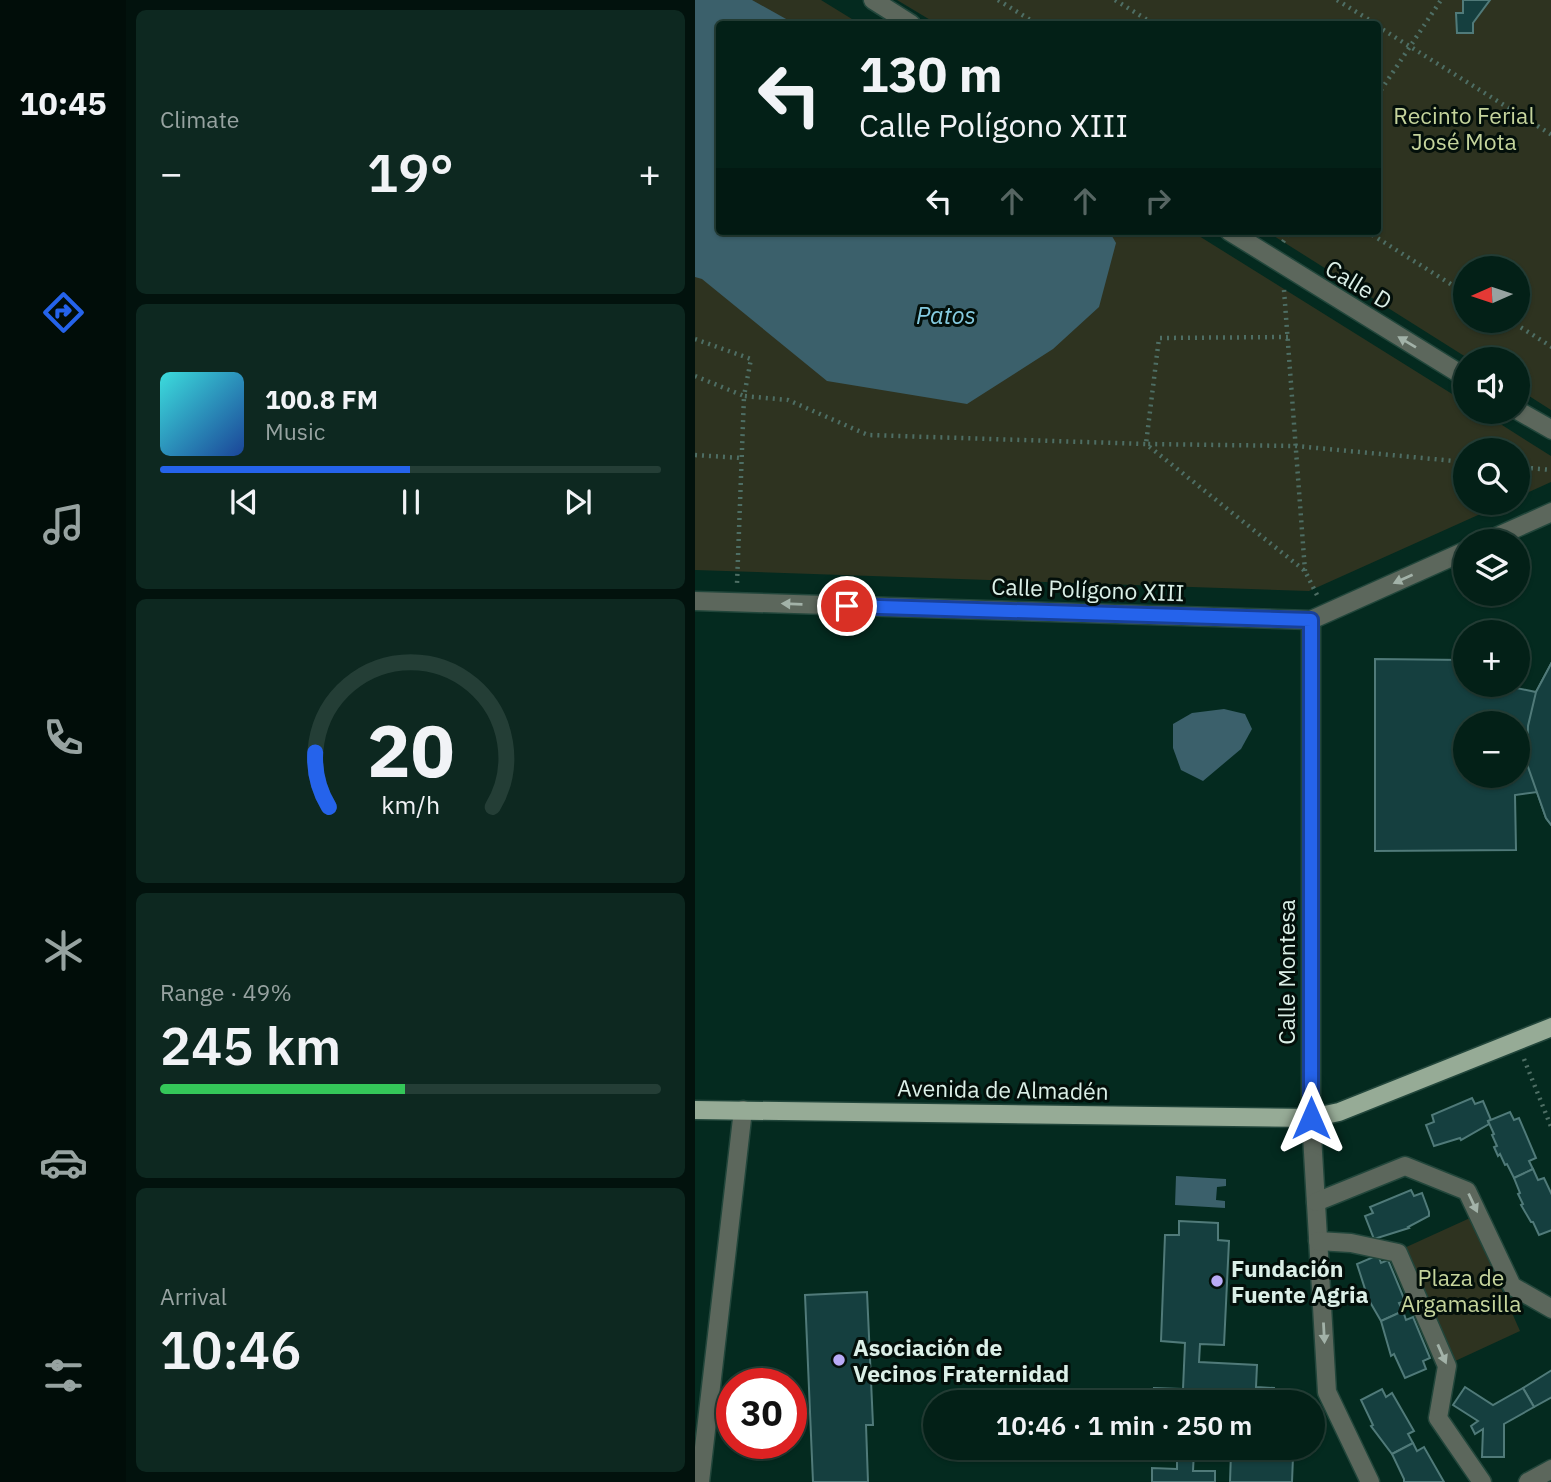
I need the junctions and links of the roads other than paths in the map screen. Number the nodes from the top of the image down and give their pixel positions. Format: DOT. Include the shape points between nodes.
graph roads {
  1 [pos="873,0"];
  2 [pos="906,21"];
  3 [pos="1235,235"];
  4 [pos="1453,370"];
  5 [pos="1530,418"];
  6 [pos="1551,430"];
  7 [pos="1551,512"];
  8 [pos="1513,529"];
  9 [pos="1453,556"];
  10 [pos="695,601"];
  11 [pos="1319,616"];
  12 [pos="1551,1027"];
  13 [pos="695,1110"];
  14 [pos="743,1110"];
  15 [pos="1311,1118"];
  16 [pos="1316,1202"];
  17 [pos="1318,1241"];
  18 [pos="1551,1309"];
  19 [pos="1551,1469"];
  20 [pos="700,1482"];
  21 [pos="1370,1482"];
  22 [pos="1482,1482"];
  23 [pos="1528,1482"];
  1 -- 2 [label="street"];
  4 -- 3 [label="street, Calle D, one-way"];
  5 -- 6 [label="street"];
  7 -- 8 [label="street"];
  9 -- 11 [label="street, Calle Polígono XIII, one-way"];
  11 -- 10 [label="street, Calle Polígono XIII, one-way"];
  11 -- 15 [label="street, Calle Montesa"];
  12 -- 15 [label="main road, Avenida de Almadén" via="1339,1112"];
  13 -- 14 [label="main road, Avenida de Almadén"];
  14 -- 15 [label="main road, Avenida de Almadén"];
  14 -- 20 [label="street"];
  15 -- 16 [label="street, Calle Montesa"];
  16 -- 17 [label="street, Calle Montesa"];
  16 -- 18 [label="street, one-way" via="1405,1166 1467,1191 1512,1286"];
  17 -- 21 [label="street, Calle Montesa, one-way" via="1327,1392"];
  17 -- 22 [label="street, one-way" via="1351,1242 1398,1253 1447,1366 1438,1418"];
  19 -- 23 [label="street"];
}
